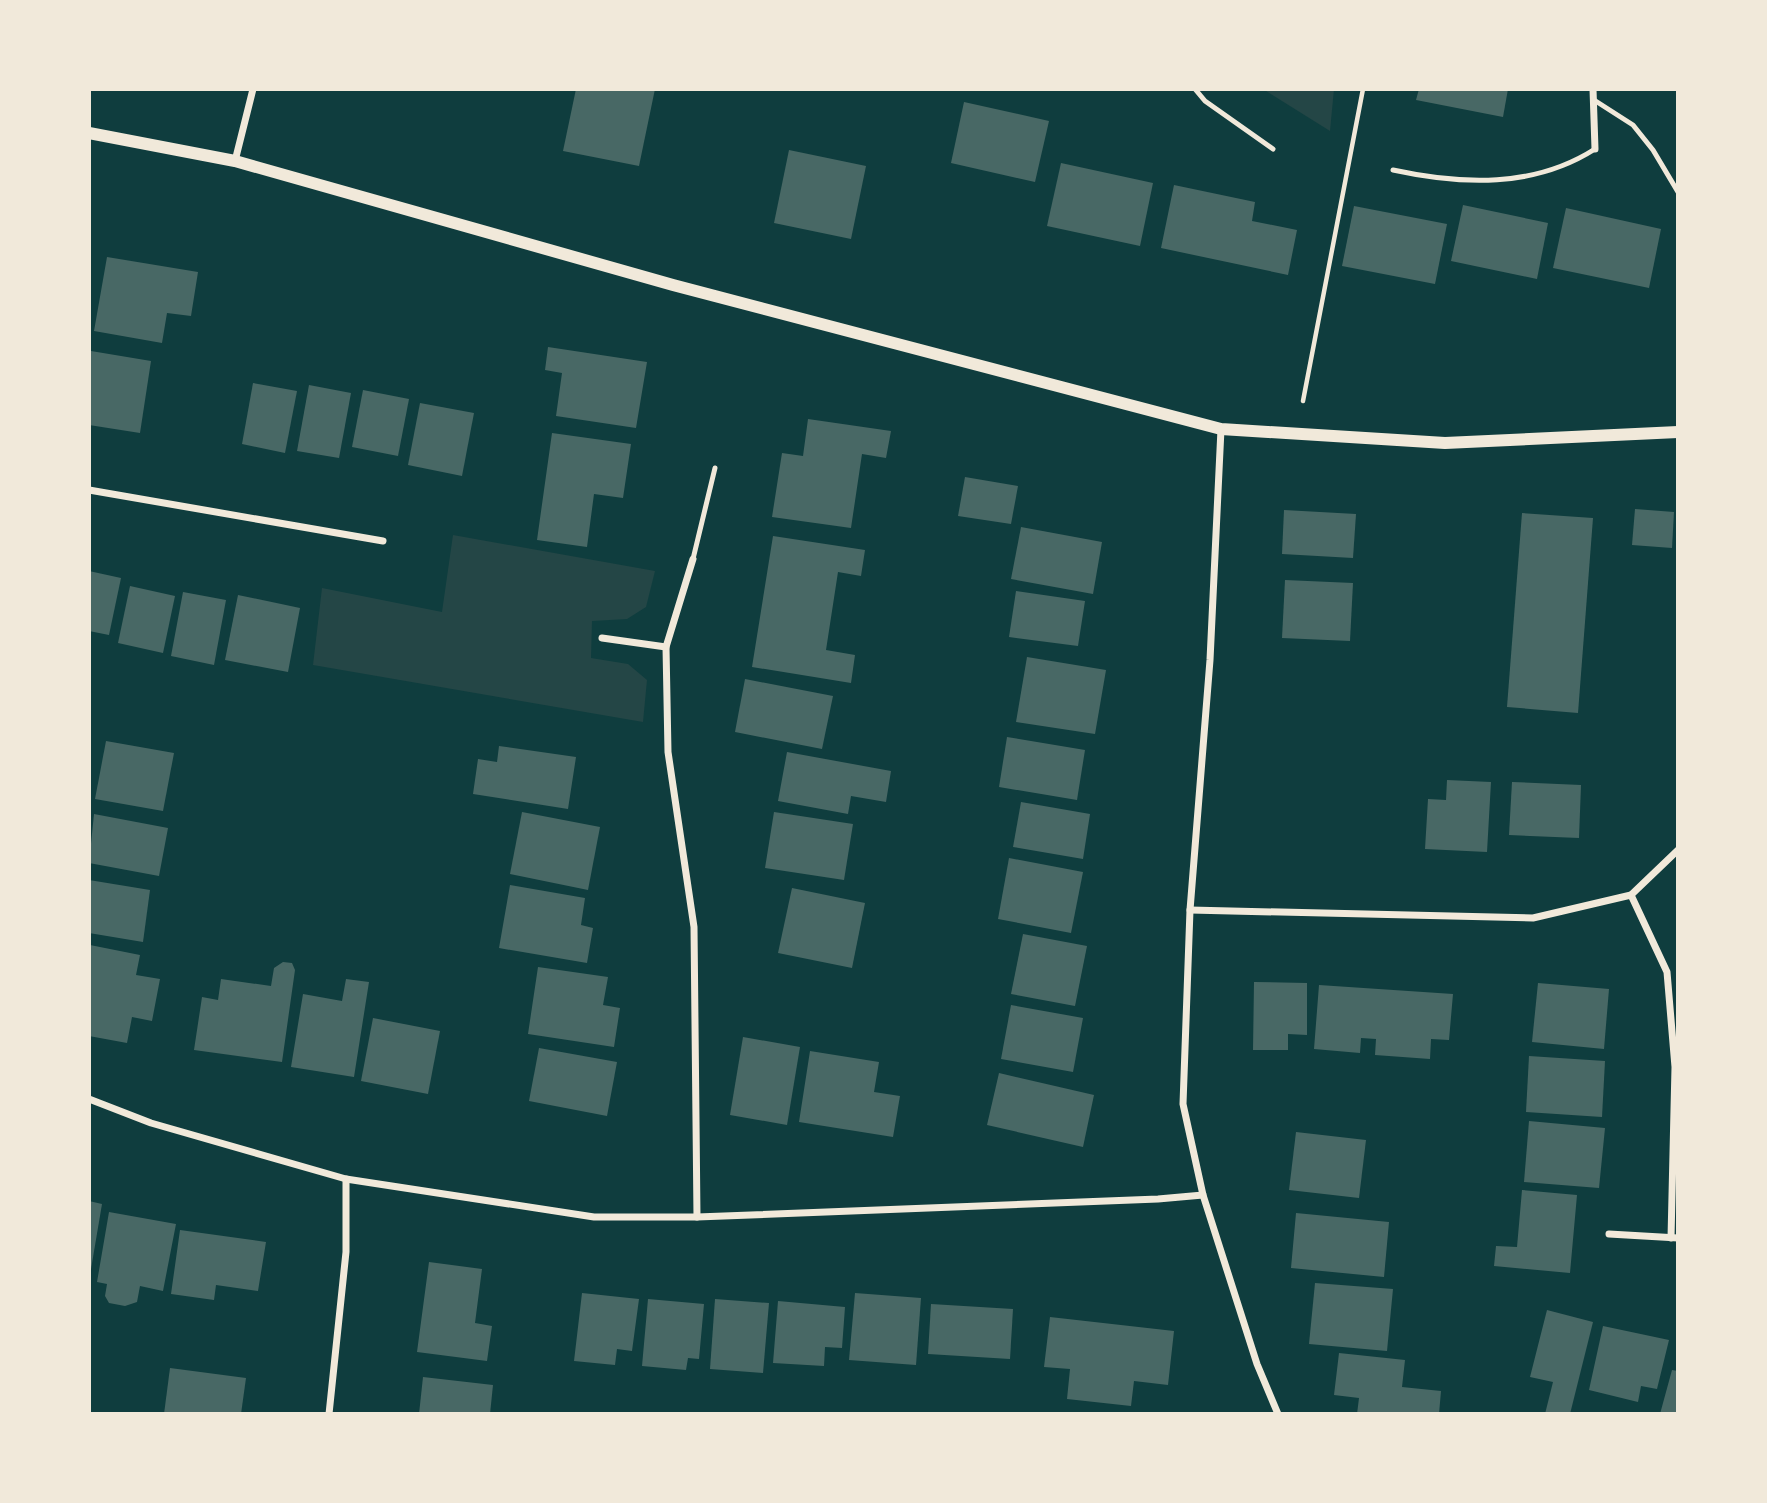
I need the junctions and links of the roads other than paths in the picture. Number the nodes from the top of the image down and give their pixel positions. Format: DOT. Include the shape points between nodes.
graph roads {
  1 [pos="253,89"];
  2 [pos="1195,89"];
  3 [pos="1593,89"];
  4 [pos="1594,100"];
  5 [pos="89,132"];
  6 [pos="1273,149"];
  7 [pos="1595,149"];
  8 [pos="235,161"];
  9 [pos="1393,170"];
  10 [pos="1678,192"];
  11 [pos="1221,429"];
  12 [pos="1678,432"];
  13 [pos="715,468"];
  14 [pos="89,490"];
  15 [pos="383,541"];
  16 [pos="693,559"];
  17 [pos="602,638"];
  18 [pos="666,647"];
  19 [pos="1678,850"];
  20 [pos="1631,895"];
  21 [pos="1190,910"];
  22 [pos="89,1099"];
  23 [pos="345,1179"];
  24 [pos="1203,1195"];
  25 [pos="698,1217"];
  26 [pos="1609,1234"];
  27 [pos="1674,1238"];
  28 [pos="329,1414"];
  29 [pos="1278,1414"];
  1 -- 8 [label="street"];
  2 -- 6 [label="lane"];
  3 -- 4 [label="street"];
  4 -- 7 [label="street"];
  4 -- 10 [label="lane" via="1633,125"];
  5 -- 8 [label="street"];
  7 -- 9 [label="lane" via="1569,166 1479,181 1445,181"];
  8 -- 11 [label="street" via="673,285"];
  11 -- 12 [label="street" via="1445,443"];
  11 -- 21 [label="street" via="1210,660"];
  13 -- 16 [label="lane"];
  14 -- 15 [label="street"];
  16 -- 18 [label="street"];
  17 -- 18 [label="street"];
  18 -- 25 [label="street" via="668,752 694,927"];
  19 -- 20 [label="street"];
  20 -- 21 [label="street" via="1533,918"];
  20 -- 27 [label="street" via="1667,972 1675,1067"];
  21 -- 24 [label="street" via="1184,1104"];
  22 -- 23 [label="street" via="151,1123"];
  23 -- 25 [label="street" via="594,1217"];
  23 -- 28 [label="street" via="346,1252"];
  24 -- 25 [label="street"];
  24 -- 29 [label="street" via="1257,1364"];
  26 -- 27 [label="street"];
}
